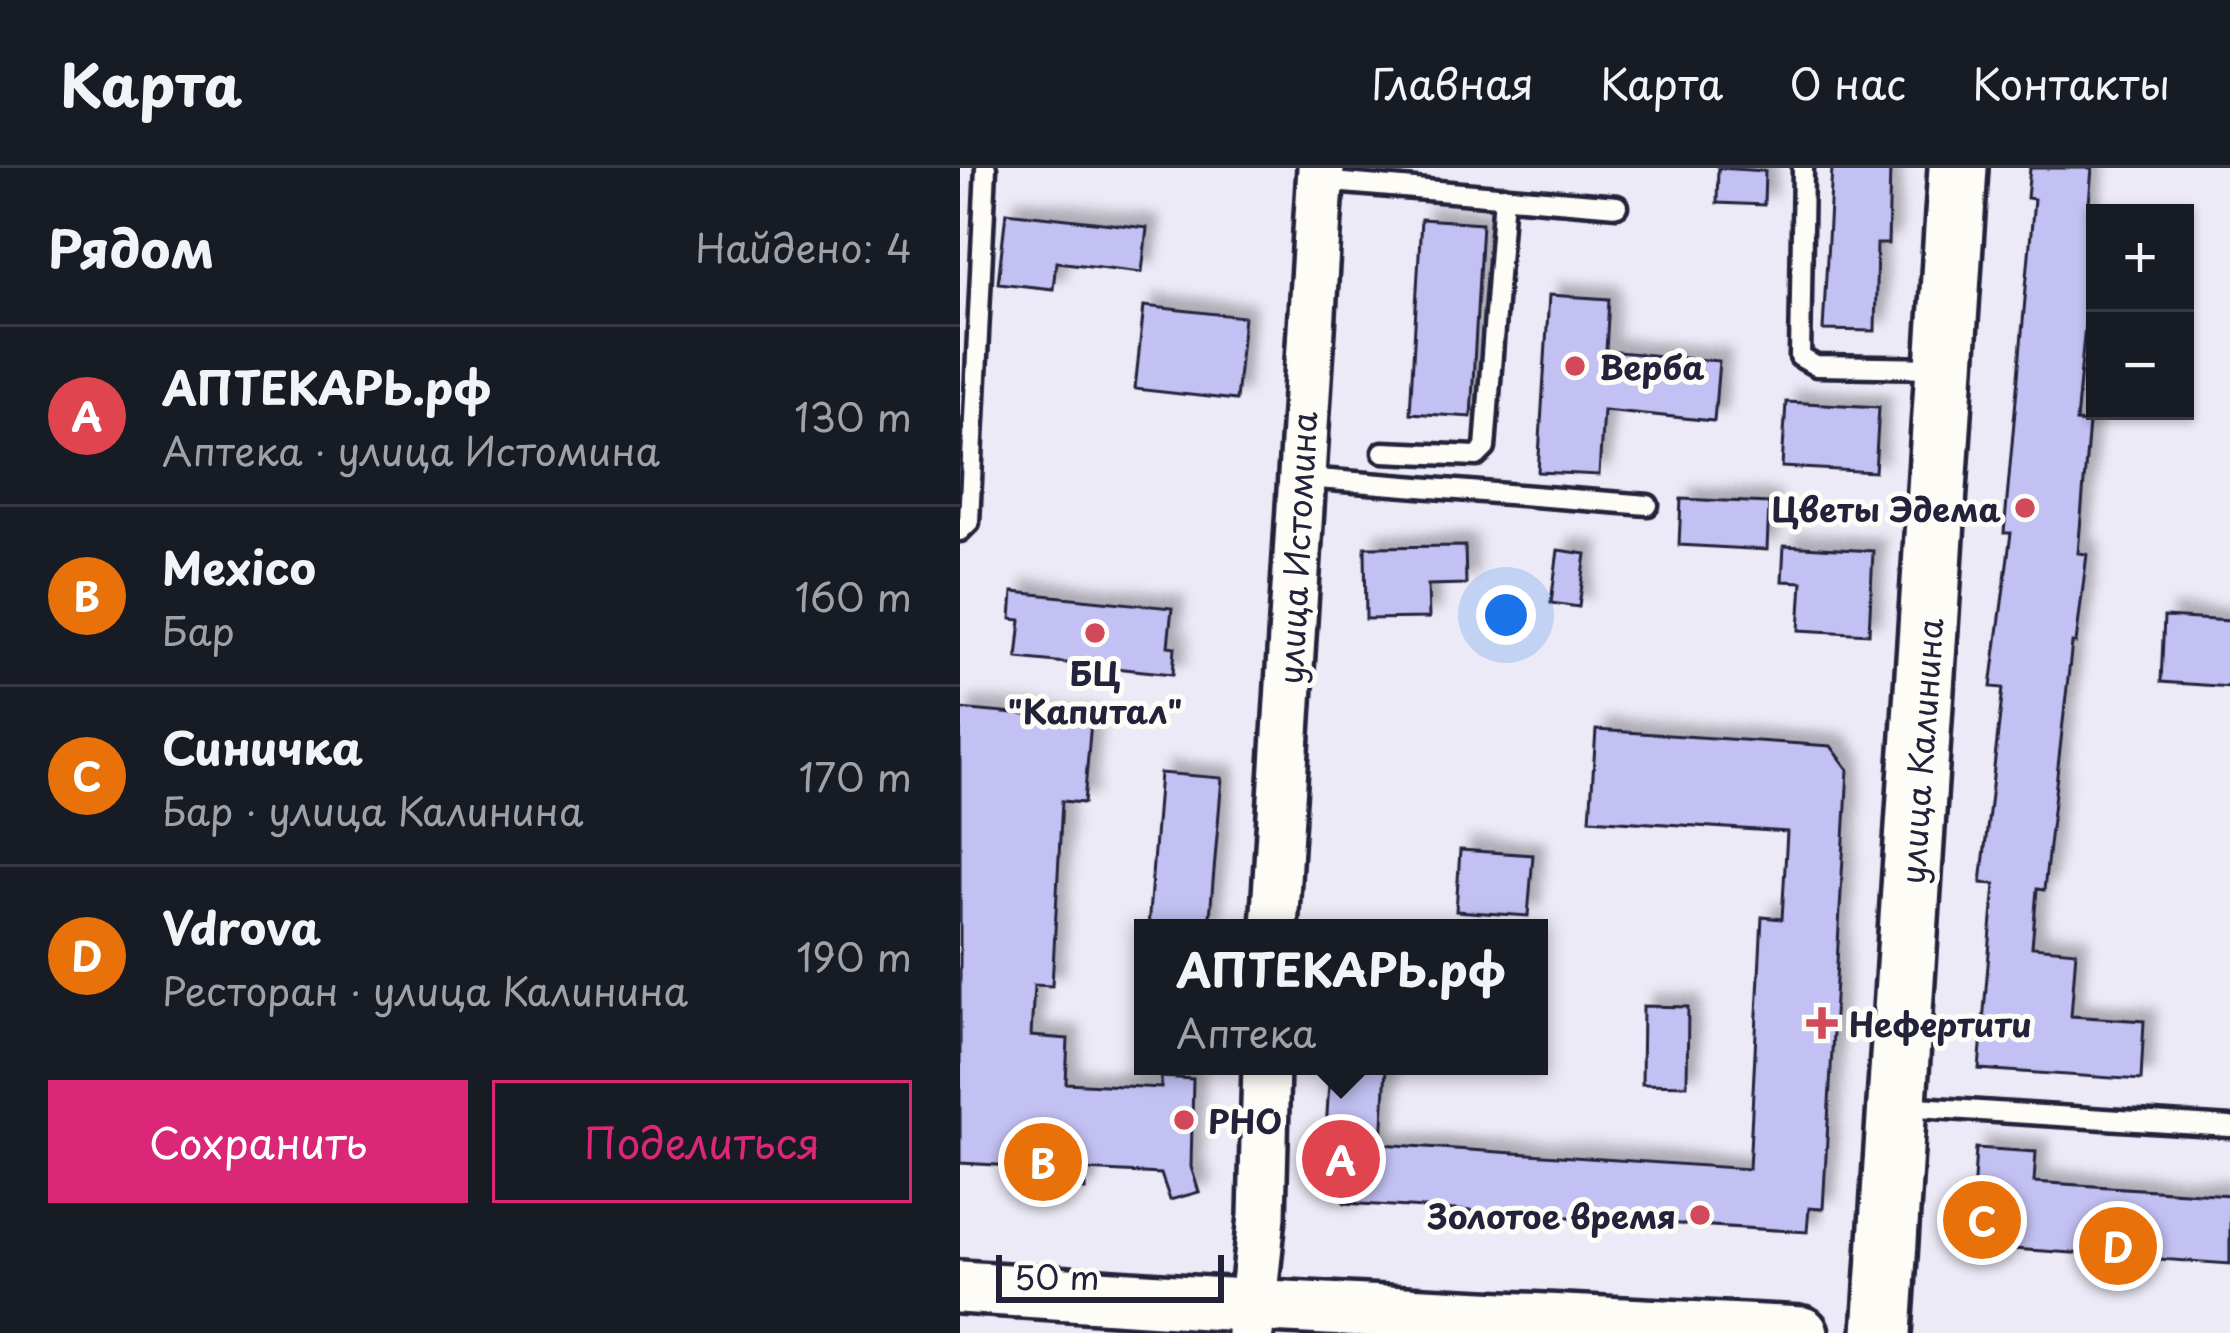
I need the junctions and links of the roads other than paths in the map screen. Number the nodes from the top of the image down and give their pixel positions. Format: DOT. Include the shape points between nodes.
graph roads {
  1 [pos="986,168"];
  2 [pos="1803,168"];
  3 [pos="1958,168"];
  4 [pos="1320,175"];
  5 [pos="1504,196"];
  6 [pos="1617,206"];
  7 [pos="1945,368"];
  8 [pos="1383,452"];
  9 [pos="1300,477"];
  10 [pos="1648,506"];
  11 [pos="960,531"];
  12 [pos="1275,919"];
  13 [pos="1266,1075"];
  14 [pos="1898,1106"];
  15 [pos="2230,1127"];
  16 [pos="960,1287"];
  17 [pos="1251,1319"];
  18 [pos="1802,1333"];
  19 [pos="1882,1333"];
  1 -- 11 [label="lane" via="969,522"];
  2 -- 7 [label="lane" via="1800,357 1816,366"];
  3 -- 7 [label="main road, улица Калинина"];
  4 -- 5 [label="lane"];
  4 -- 9 [label="street, улица Истомина"];
  5 -- 6 [label="lane"];
  5 -- 8 [label="lane" via="1485,448 1477,456"];
  7 -- 14 [label="main road, улица Калинина"];
  9 -- 10 [label="lane"];
  9 -- 12 [label="street, улица Истомина"];
  13 -- 17 [label="street"];
  14 -- 15 [label="lane"];
  14 -- 19 [label="main road, улица Калинина"];
  16 -- 17 [label="main road"];
  17 -- 18 [label="main road"];
}
